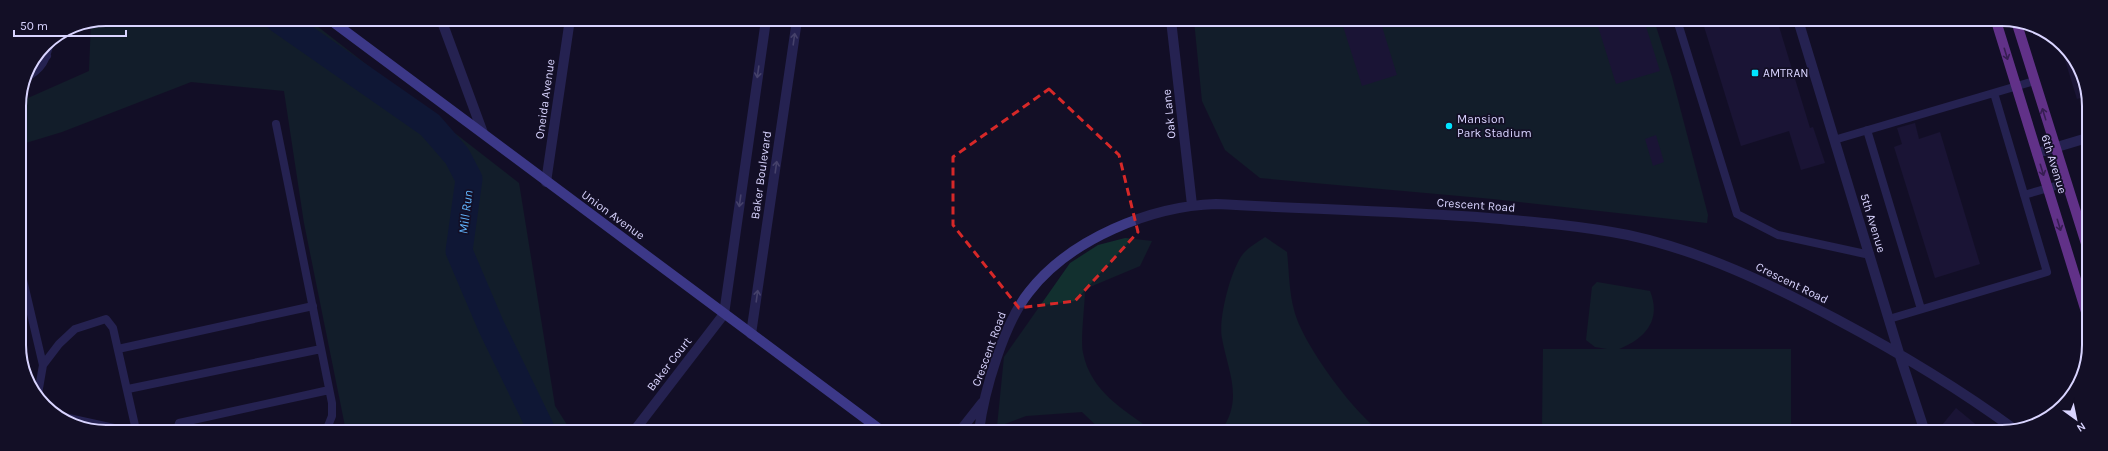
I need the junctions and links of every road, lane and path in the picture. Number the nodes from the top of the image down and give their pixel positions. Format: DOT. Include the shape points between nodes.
graph roads {
  1 [pos="338,26"];
  2 [pos="444,26"];
  3 [pos="569,26"];
  4 [pos="765,26"];
  5 [pos="796,26"];
  6 [pos="1172,26"];
  7 [pos="1679,26"];
  8 [pos="1800,26"];
  9 [pos="1998,26"];
  10 [pos="2018,28"];
  11 [pos="43,57"];
  12 [pos="33,74"];
  13 [pos="2034,81"];
  14 [pos="2016,87"];
  15 [pos="1994,93"];
  16 [pos="276,124"];
  17 [pos="1867,130"];
  18 [pos="483,133"];
  19 [pos="1834,140"];
  20 [pos="2082,140"];
  21 [pos="2055,148"];
  22 [pos="2037,153"];
  23 [pos="546,182"];
  24 [pos="2066,183"];
  25 [pos="2048,188"];
  26 [pos="2024,195"];
  27 [pos="1192,205"];
  28 [pos="2082,232"];
  29 [pos="1870,255"];
  30 [pos="26,293"];
  31 [pos="2082,299"];
  32 [pos="313,306"];
  33 [pos="1921,309"];
  34 [pos="724,314"];
  35 [pos="1889,318"];
  36 [pos="751,334"];
  37 [pos="118,349"];
  38 [pos="321,349"];
  39 [pos="1899,353"];
  40 [pos="43,365"];
  41 [pos="39,389"];
  42 [pos="128,389"];
  43 [pos="329,390"];
  44 [pos="985,399"];
  45 [pos="78,420"];
  46 [pos="96,424"];
  47 [pos="135,425"];
  48 [pos="178,425"];
  49 [pos="328,425"];
  50 [pos="639,425"];
  51 [pos="874,425"];
  52 [pos="965,425"];
  53 [pos="980,425"];
  54 [pos="1923,425"];
  55 [pos="2007,425"];
  1 -- 18 [label="main road, Union Avenue"];
  2 -- 18 [label="street"];
  3 -- 23 [label="street, Oneida Avenue"];
  4 -- 34 [label="street, Baker Boulevard, one-way"];
  36 -- 5 [label="street, Baker Boulevard, one-way"];
  6 -- 27 [label="street, Oak Lane"];
  7 -- 29 [label="lane" via="1737,214 1778,235"];
  8 -- 19 [label="street, 5th Avenue"];
  9 -- 14 [label="main road, 6th Avenue, one-way"];
  10 -- 13 [label="main road, 6th Avenue"];
  11 -- 12 [label="lane"];
  13 -- 14 [label="lane"];
  21 -- 13 [label="main road, 6th Avenue, one-way"];
  14 -- 15 [label="lane"];
  14 -- 22 [label="main road, 6th Avenue"];
  15 -- 17 [label="lane"];
  15 -- 26 [label="lane"];
  16 -- 32 [label="lane"];
  17 -- 19 [label="lane"];
  17 -- 33 [label="lane"];
  18 -- 23 [label="main road, Union Avenue"];
  19 -- 29 [label="street, 5th Avenue"];
  20 -- 21 [label="street"];
  21 -- 22 [label="street"];
  21 -- 24 [label="main road, 6th Avenue"];
  22 -- 25 [label="main road, 6th Avenue, one-way"];
  23 -- 34 [label="main road, Union Avenue"];
  24 -- 25 [label="lane"];
  24 -- 28 [label="main road, 6th Avenue"];
  25 -- 26 [label="lane"];
  25 -- 31 [label="main road, 6th Avenue, one-way"];
  26 -- 33 [label="lane" via="2047,272"];
  27 -- 39 [label="street, Crescent Road" via="1216,204 1454,216 1548,223 1629,235 1711,259 1783,290"];
  27 -- 44 [label="street, Crescent Road" via="1138,219 1109,232 1060,260 1042,276 1014,315 1000,349"];
  29 -- 35 [label="street, 5th Avenue"];
  30 -- 40 [label="lane"];
  32 -- 37 [label="lane"];
  32 -- 38 [label="lane"];
  33 -- 35 [label="lane"];
  34 -- 36 [label="main road, Union Avenue"];
  34 -- 50 [label="street, Baker Court"];
  35 -- 39 [label="street, 5th Avenue"];
  36 -- 51 [label="main road, Union Avenue"];
  37 -- 40 [label="lane" via="113,328 106,319 75,329"];
  37 -- 42 [label="lane"];
  38 -- 42 [label="lane"];
  38 -- 43 [label="lane"];
  39 -- 54 [label="street, 5th Avenue"];
  39 -- 55 [label="street, Crescent Road"];
  40 -- 41 [label="lane"];
  42 -- 47 [label="lane"];
  43 -- 48 [label="lane"];
  43 -- 49 [label="lane" via="332,416"];
  44 -- 52 [label="street, Crescent Road"];
  44 -- 53 [label="street, Crescent Road"];
  45 -- 46 [label="lane"];
}
